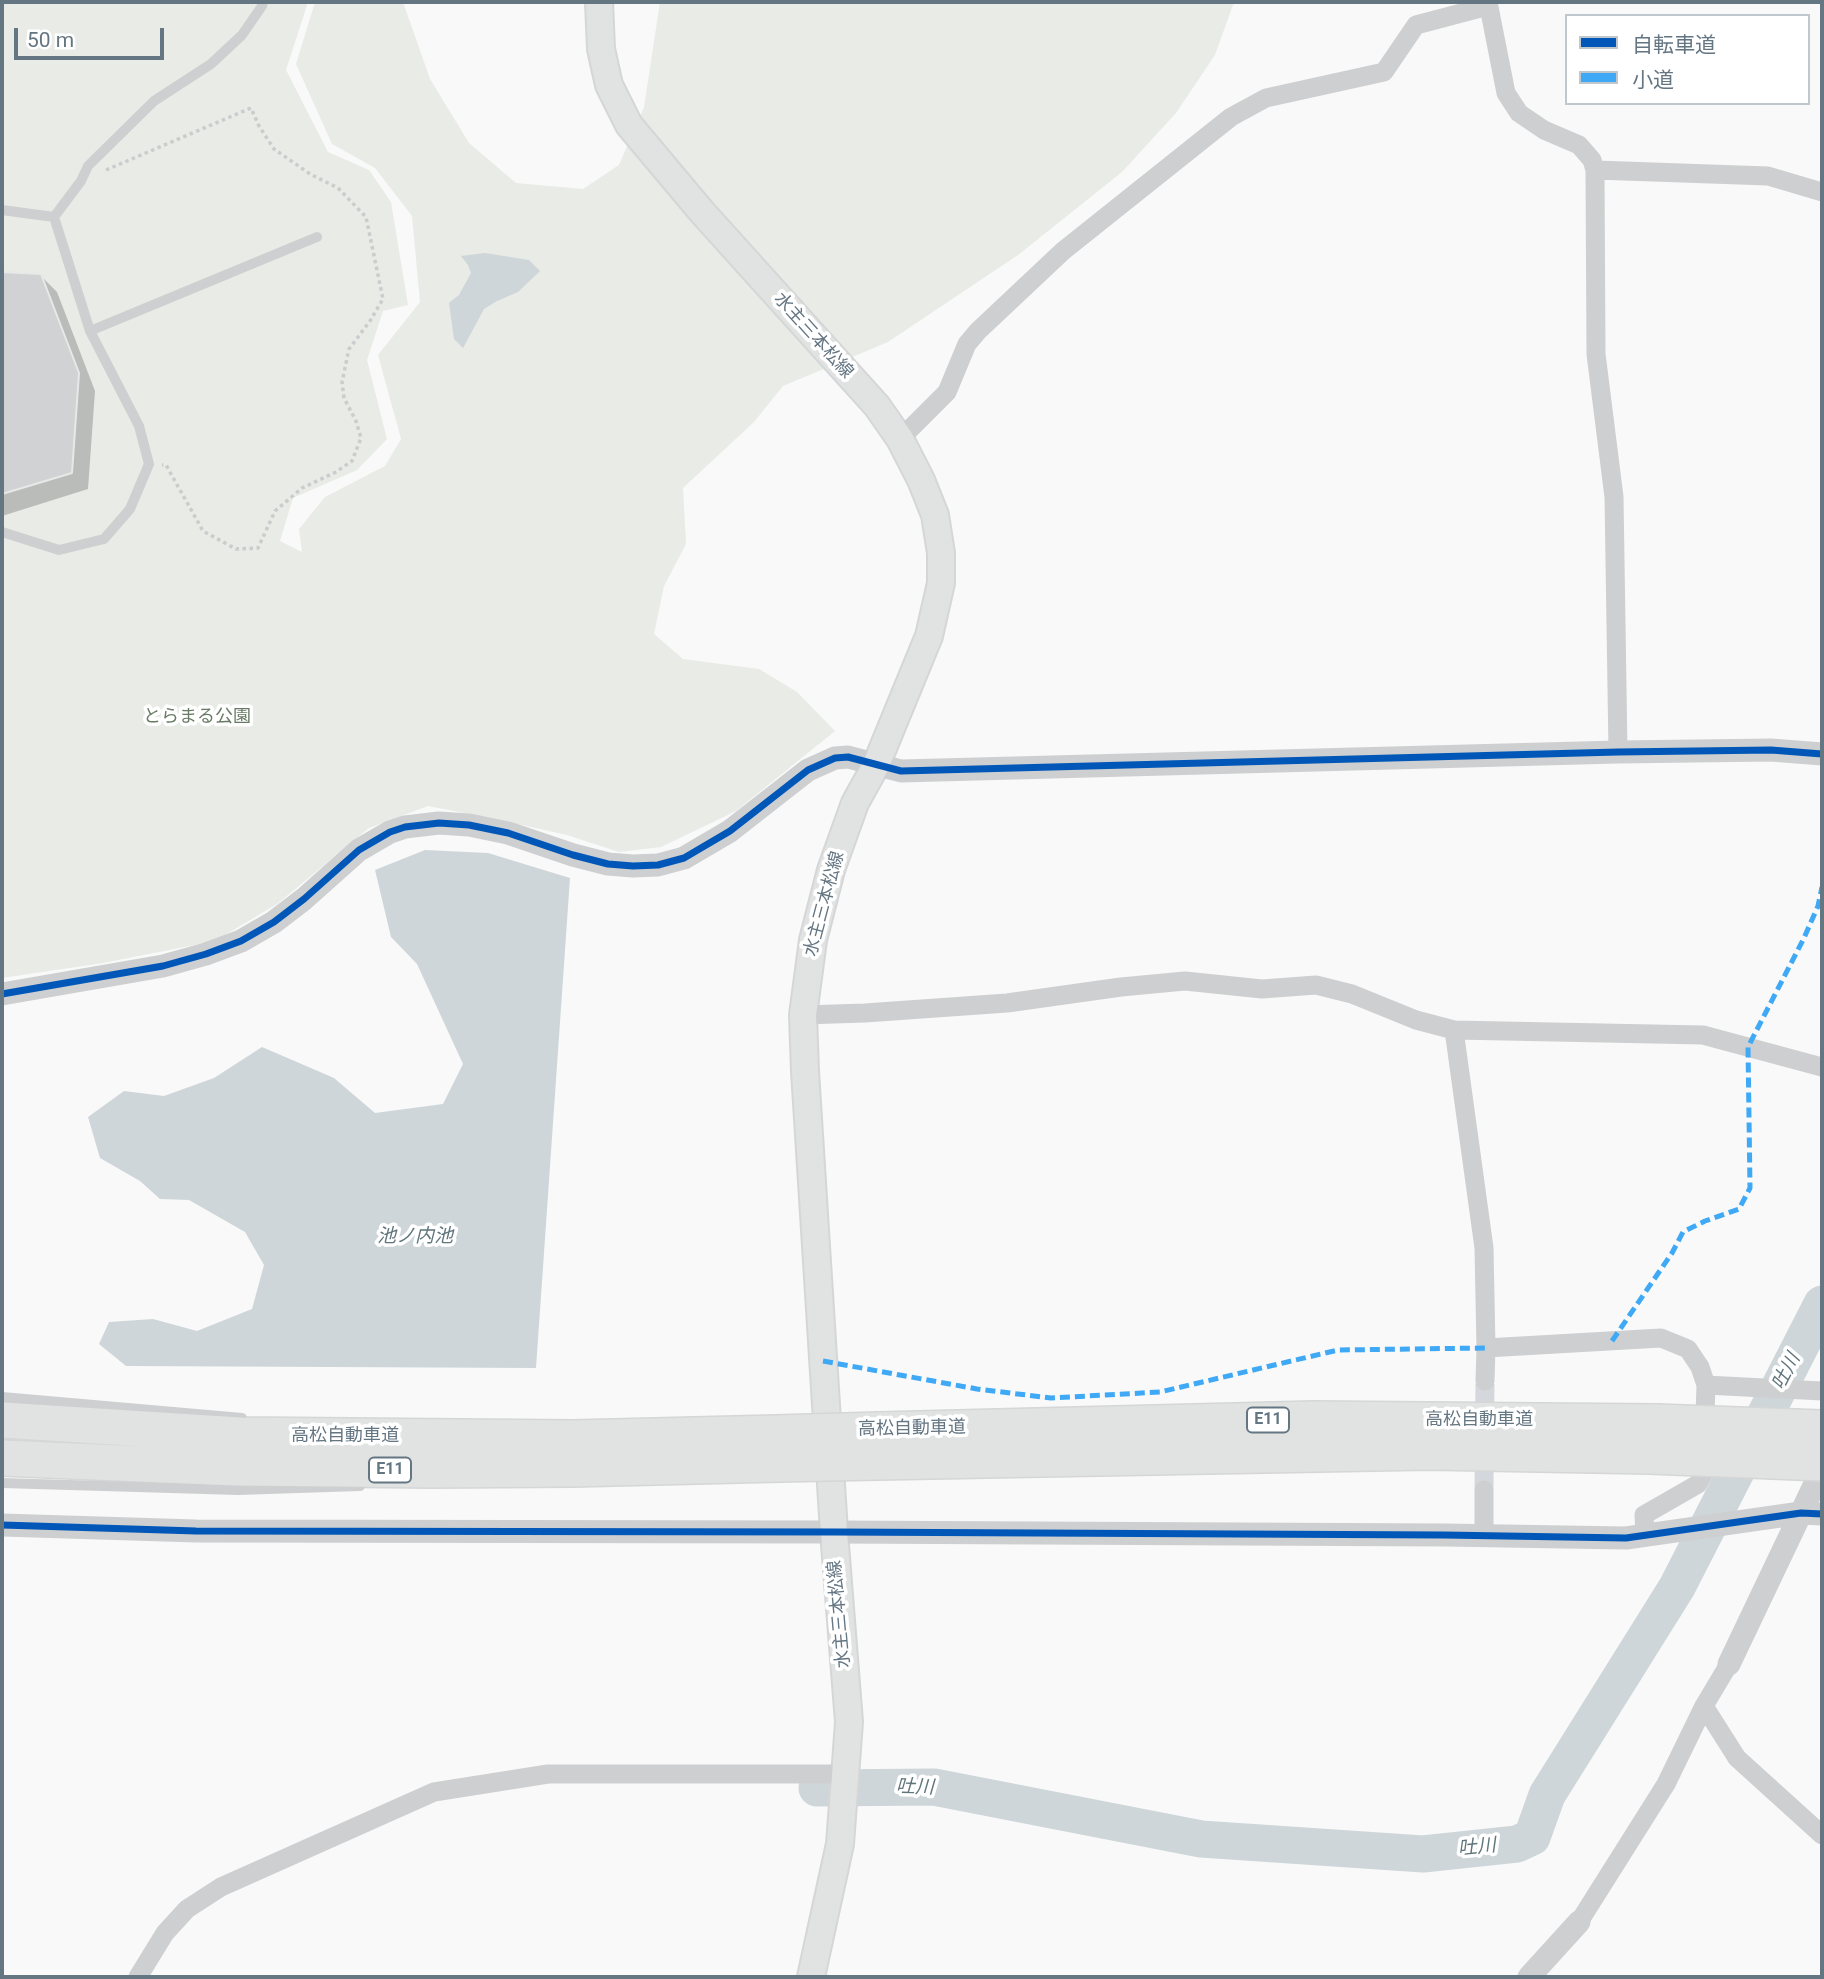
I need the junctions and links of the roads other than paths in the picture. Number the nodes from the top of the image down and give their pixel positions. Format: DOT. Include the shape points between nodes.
graph roads {
  1 [pos="262,2"];
  2 [pos="599,2"];
  3 [pos="1488,4"];
  4 [pos="1595,170"];
  5 [pos="1822,192"];
  6 [pos="2,210"];
  7 [pos="54,217"];
  8 [pos="317,237"];
  9 [pos="90,331"];
  10 [pos="900,439"];
  11 [pos="2,532"];
  12 [pos="1618,752"];
  13 [pos="1822,754"];
  14 [pos="876,765"];
  15 [pos="2,994"];
  16 [pos="803,1015"];
  17 [pos="1454,1030"];
  18 [pos="1822,1068"];
  19 [pos="1486,1348"];
  20 [pos="1485,1381"];
  21 [pos="1706,1385"];
  22 [pos="1822,1391"];
  23 [pos="2,1397"];
  24 [pos="258,1419"];
  25 [pos="2,1420"];
  26 [pos="453,1426"];
  27 [pos="1822,1428"];
  28 [pos="878,1446"];
  29 [pos="573,1454"];
  30 [pos="2,1458"];
  31 [pos="1822,1463"];
  32 [pos="1822,1469"];
  33 [pos="470,1480"];
  34 [pos="2,1483"];
  35 [pos="375,1486"];
  36 [pos="1484,1490"];
  37 [pos="1812,1513"];
  38 [pos="2,1525"];
  39 [pos="834,1532"];
  40 [pos="1484,1535"];
  41 [pos="1645,1535"];
  42 [pos="1729,1664"];
  43 [pos="1704,1706"];
  44 [pos="846,1774"];
  45 [pos="1822,1835"];
  46 [pos="1579,1922"];
  47 [pos="138,1977"];
  48 [pos="811,1977"];
  49 [pos="1529,1977"];
  1 -- 7 [label="lane" via="242,36 211,64 154,101 88,166"];
  2 -- 10 [label="main road, 水主三本松線" via="601,49 609,85 629,125 877,406"];
  3 -- 4 [label="street" via="1506,93 1519,113 1579,145"];
  3 -- 10 [label="street" via="1416,25 1384,72 1266,98 1231,117 1063,251 978,331 967,344 947,392"];
  4 -- 5 [label="street" via="1768,176"];
  4 -- 12 [label="street" via="1597,354 1614,497"];
  6 -- 7 [label="lane"];
  7 -- 9 [label="lane"];
  8 -- 9 [label="lane"];
  9 -- 11 [label="lane" via="139,426 149,464 130,509 104,539 59,550"];
  10 -- 14 [label="main road, 水主三本松線" via="935,515 941,583 929,636"];
  12 -- 13 [label="street"];
  12 -- 14 [label="street" via="901,771"];
  14 -- 15 [label="street" via="848,757 822,762 706,846 657,865 608,864 469,825 405,827 359,850 304,900 240,941 163,966"];
  14 -- 16 [label="main road, 水主三本松線" via="855,803 831,870 813,940"];
  16 -- 17 [label="street" via="1007,1003 1185,981 1262,989 1326,986"];
  16 -- 39 [label="main road, 水主三本松線"];
  17 -- 18 [label="street" via="1703,1035"];
  17 -- 19 [label="street" via="1484,1248"];
  19 -- 20 [label="street"];
  19 -- 21 [label="street" via="1661,1338 1688,1349"];
  21 -- 22 [label="street"];
  21 -- 41 [label="street" via="1703,1475 1698,1485 1644,1515"];
  23 -- 24 [label="lane"];
  25 -- 29 [label="highway, 高松自動車道 / E11"];
  26 -- 29 [label="lane"];
  27 -- 28 [label="highway, 高松自動車道 / E11, bridge" via="1313,1419"];
  28 -- 29 [label="highway, 高松自動車道 / E11, bridge"];
  28 -- 31 [label="highway, 高松自動車道 / E11, bridge" via="1429,1451"];
  29 -- 30 [label="highway, 高松自動車道 / E11" via="235,1468"];
  29 -- 33 [label="lane"];
  32 -- 37 [label="street"];
  34 -- 35 [label="lane" via="238,1490"];
  36 -- 40 [label="street"];
  37 -- 41 [label="street"];
  37 -- 42 [label="street"];
  38 -- 39 [label="street" via="196,1531"];
  39 -- 40 [label="street"];
  39 -- 44 [label="main road, 水主三本松線" via="849,1722"];
  40 -- 41 [label="street"];
  42 -- 43 [label="street"];
  43 -- 45 [label="street" via="1737,1758"];
  43 -- 46 [label="street" via="1666,1784"];
  44 -- 47 [label="street" via="548,1774 434,1792 198,1901 165,1933"];
  44 -- 48 [label="main road, 水主三本松線" via="840,1844"];
  46 -- 49 [label="street"];
}
